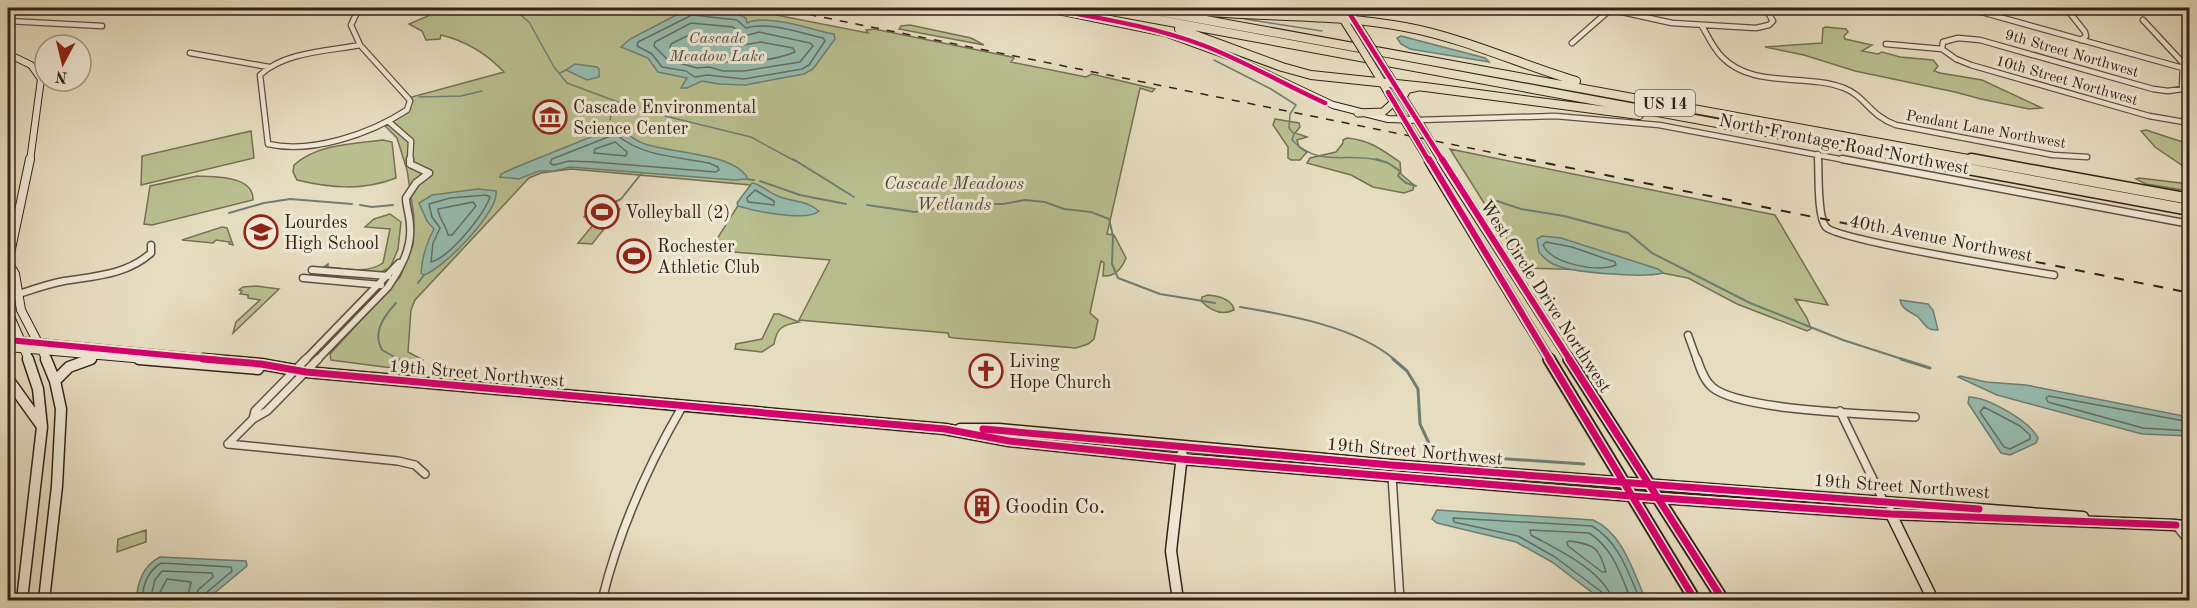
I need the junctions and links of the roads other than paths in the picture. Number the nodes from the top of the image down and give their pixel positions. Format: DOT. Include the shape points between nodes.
graph roads {
  1 [pos="359,8"];
  2 [pos="1044,8"];
  3 [pos="1088,8"];
  4 [pos="1095,8"];
  5 [pos="1140,8"];
  6 [pos="1162,8"];
  7 [pos="1336,8"];
  8 [pos="1346,8"];
  9 [pos="1604,8"];
  10 [pos="1612,8"];
  11 [pos="1658,8"];
  12 [pos="1707,8"];
  13 [pos="1765,8"];
  14 [pos="1967,8"];
  15 [pos="2066,8"];
  16 [pos="1691,10"];
  17 [pos="1320,19"];
  18 [pos="1343,20"];
  19 [pos="1354,20"];
  20 [pos="2144,20"];
  21 [pos="8,21"];
  22 [pos="102,26"];
  23 [pos="1700,26"];
  24 [pos="2081,40"];
  25 [pos="1572,43"];
  26 [pos="1886,44"];
  27 [pos="361,45"];
  28 [pos="1942,49"];
  29 [pos="190,53"];
  30 [pos="8,54"];
  31 [pos="269,67"];
  32 [pos="2183,68"];
  33 [pos="2190,70"];
  34 [pos="1382,82"];
  35 [pos="1394,83"];
  36 [pos="1425,87"];
  37 [pos="1403,96"];
  38 [pos="1394,102"];
  39 [pos="1358,113"];
  40 [pos="1749,119"];
  41 [pos="1418,120"];
  42 [pos="388,121"];
  43 [pos="2190,123"];
  44 [pos="1407,124"];
  45 [pos="1880,153"];
  46 [pos="1818,154"];
  47 [pos="2087,157"];
  48 [pos="2190,199"];
  49 [pos="2190,210"];
  50 [pos="2190,224"];
  51 [pos="151,245"];
  52 [pos="8,263"];
  53 [pos="312,270"];
  54 [pos="2054,275"];
  55 [pos="391,277"];
  56 [pos="303,278"];
  57 [pos="379,285"];
  58 [pos="390,285"];
  59 [pos="19,294"];
  60 [pos="8,312"];
  61 [pos="1688,335"];
  62 [pos="8,340"];
  63 [pos="38,343"];
  64 [pos="22,345"];
  65 [pos="8,347"];
  66 [pos="43,351"];
  67 [pos="98,356"];
  68 [pos="295,370"];
  69 [pos="306,372"];
  70 [pos="8,379"];
  71 [pos="55,381"];
  72 [pos="682,407"];
  73 [pos="1840,411"];
  74 [pos="1915,417"];
  75 [pos="253,419"];
  76 [pos="42,427"];
  77 [pos="945,429"];
  78 [pos="1182,447"];
  79 [pos="1181,459"];
  80 [pos="425,474"];
  81 [pos="1392,476"];
  82 [pos="1623,482"];
  83 [pos="1649,484"];
  84 [pos="1631,496"];
  85 [pos="1658,498"];
  86 [pos="1884,502"];
  87 [pos="1891,514"];
  88 [pos="2175,525"];
  89 [pos="2190,526"];
  90 [pos="2190,543"];
  91 [pos="22,600"];
  92 [pos="44,600"];
  93 [pos="602,600"];
  94 [pos="1178,600"];
  95 [pos="1400,600"];
  96 [pos="1695,600"];
  97 [pos="1723,600"];
  98 [pos="1933,600"];
  1 -- 27 [label="street" via="351,24"];
  2 -- 39 [label="main road" via="1195,42 1325,104"];
  3 -- 34 [label="highway" via="1192,33 1304,74"];
  4 -- 45 [label="highway, US 14"];
  5 -- 40 [label="highway, US 14"];
  6 -- 17 [label="highway"];
  7 -- 17 [label="highway" via="1332,16"];
  7 -- 18 [label="main road, West Circle Drive Northwest"];
  8 -- 19 [label="main road, West Circle Drive Northwest"];
  9 -- 10 [label="street"];
  10 -- 23 [label="street" via="1657,21"];
  10 -- 25 [label="street"];
  11 -- 16 [label="street"];
  12 -- 16 [label="street" via="1710,12"];
  13 -- 23 [label="street" via="1772,17 1772,23 1765,27"];
  14 -- 24 [label="street"];
  15 -- 24 [label="street" via="2085,32"];
  16 -- 23 [label="street, Pendant Lane Northwest"];
  17 -- 18 [label="highway"];
  18 -- 19 [label="highway"];
  18 -- 34 [label="main road, West Circle Drive Northwest, bridge"];
  19 -- 35 [label="main road, West Circle Drive Northwest, bridge"];
  19 -- 40 [label="highway" via="1426,32 1575,81"];
  20 -- 32 [label="street" via="2180,59"];
  21 -- 22 [label="street"];
  23 -- 47 [label="street, Pendant Lane Northwest" via="1723,59 1736,67 1767,77 1841,86 1857,95 1875,115 1896,125 2053,155"];
  24 -- 32 [label="street"];
  26 -- 28 [label="street"];
  27 -- 31 [label="street"];
  27 -- 42 [label="street" via="410,101 405,112"];
  28 -- 32 [label="street, 9th Street Northwest" via="1943,42 1950,39 1980,40 2168,91 2182,89"];
  28 -- 43 [label="street, 10th Street Northwest" via="1971,65 2149,116"];
  29 -- 31 [label="street"];
  30 -- 52 [label="main road" via="27,62 42,80 33,147"];
  31 -- 42 [label="street" via="260,75 267,141 271,146 319,144"];
  32 -- 33 [label="street"];
  34 -- 35 [label="highway"];
  34 -- 38 [label="main road, West Circle Drive Northwest"];
  35 -- 36 [label="highway"];
  35 -- 37 [label="main road, West Circle Drive Northwest"];
  36 -- 37 [label="highway" via="1408,88"];
  36 -- 45 [label="highway" via="1700,123"];
  37 -- 41 [label="main road, West Circle Drive Northwest"];
  38 -- 39 [label="main road" via="1382,113"];
  38 -- 44 [label="main road, West Circle Drive Northwest"];
  39 -- 44 [label="main road"];
  40 -- 48 [label="highway, US 14"];
  41 -- 44 [label="main road"];
  41 -- 46 [label="street, North Frontage Road Northwest" via="1593,118 1682,129"];
  41 -- 83 [label="main road, West Circle Drive Northwest, bridge"];
  42 -- 55 [label="street" via="411,141 410,164 429,173 406,193 410,240 407,253"];
  44 -- 82 [label="main road, West Circle Drive Northwest, bridge"];
  45 -- 49 [label="highway, US 14"];
  46 -- 50 [label="street, North Frontage Road Northwest"];
  46 -- 54 [label="street, 40th Avenue Northwest" via="1822,220 1833,232"];
  51 -- 59 [label="street" via="151,253 129,267"];
  52 -- 59 [label="main road"];
  53 -- 55 [label="street"];
  55 -- 57 [label="street"];
  55 -- 58 [label="street"];
  56 -- 57 [label="street"];
  57 -- 58 [label="street"];
  57 -- 68 [label="street"];
  58 -- 69 [label="street"];
  59 -- 63 [label="main road" via="21,310"];
  60 -- 64 [label="main road"];
  61 -- 73 [label="street" via="1706,379 1723,395 1750,403"];
  62 -- 64 [label="main road, 19th Street Northwest"];
  63 -- 64 [label="main road, 19th Street Northwest"];
  63 -- 66 [label="main road"];
  63 -- 68 [label="main road, 19th Street Northwest"];
  64 -- 65 [label="main road, 19th Street Northwest"];
  64 -- 66 [label="main road, 19th Street Northwest"];
  64 -- 76 [label="main road" via="38,389"];
  66 -- 67 [label="main road, 19th Street Northwest"];
  66 -- 71 [label="main road"];
  67 -- 68 [label="main road, 19th Street Northwest"];
  67 -- 71 [label="main road" via="69,367"];
  68 -- 69 [label="main road, 19th Street Northwest"];
  68 -- 75 [label="street" via="255,411"];
  69 -- 72 [label="main road, 19th Street Northwest"];
  69 -- 75 [label="street" via="267,411"];
  70 -- 76 [label="main road"];
  71 -- 92 [label="main road" via="62,435"];
  72 -- 77 [label="main road, 19th Street Northwest"];
  72 -- 93 [label="street" via="627,511"];
  73 -- 74 [label="street"];
  73 -- 86 [label="street"];
  75 -- 80 [label="street" via="228,444 398,461 415,465"];
  76 -- 91 [label="main road"];
  77 -- 78 [label="main road, 19th Street Northwest" via="999,429"];
  77 -- 79 [label="main road, 19th Street Northwest" via="1009,441"];
  78 -- 79 [label="main road"];
  78 -- 82 [label="main road, 19th Street Northwest"];
  79 -- 81 [label="main road, 19th Street Northwest"];
  79 -- 94 [label="main road" via="1171,545"];
  81 -- 84 [label="main road, 19th Street Northwest"];
  81 -- 95 [label="street"];
  82 -- 83 [label="main road, 19th Street Northwest"];
  82 -- 84 [label="main road, West Circle Drive Northwest"];
  83 -- 85 [label="main road, West Circle Drive Northwest"];
  83 -- 86 [label="main road, 19th Street Northwest"];
  84 -- 85 [label="main road, 19th Street Northwest"];
  84 -- 96 [label="main road, West Circle Drive Northwest"];
  85 -- 87 [label="main road, 19th Street Northwest"];
  85 -- 97 [label="main road, West Circle Drive Northwest"];
  86 -- 87 [label="main road"];
  86 -- 88 [label="main road, 19th Street Northwest"];
  87 -- 88 [label="main road, 19th Street Northwest"];
  87 -- 98 [label="main road"];
  88 -- 89 [label="main road, 19th Street Northwest"];
  88 -- 90 [label="street"];
}
